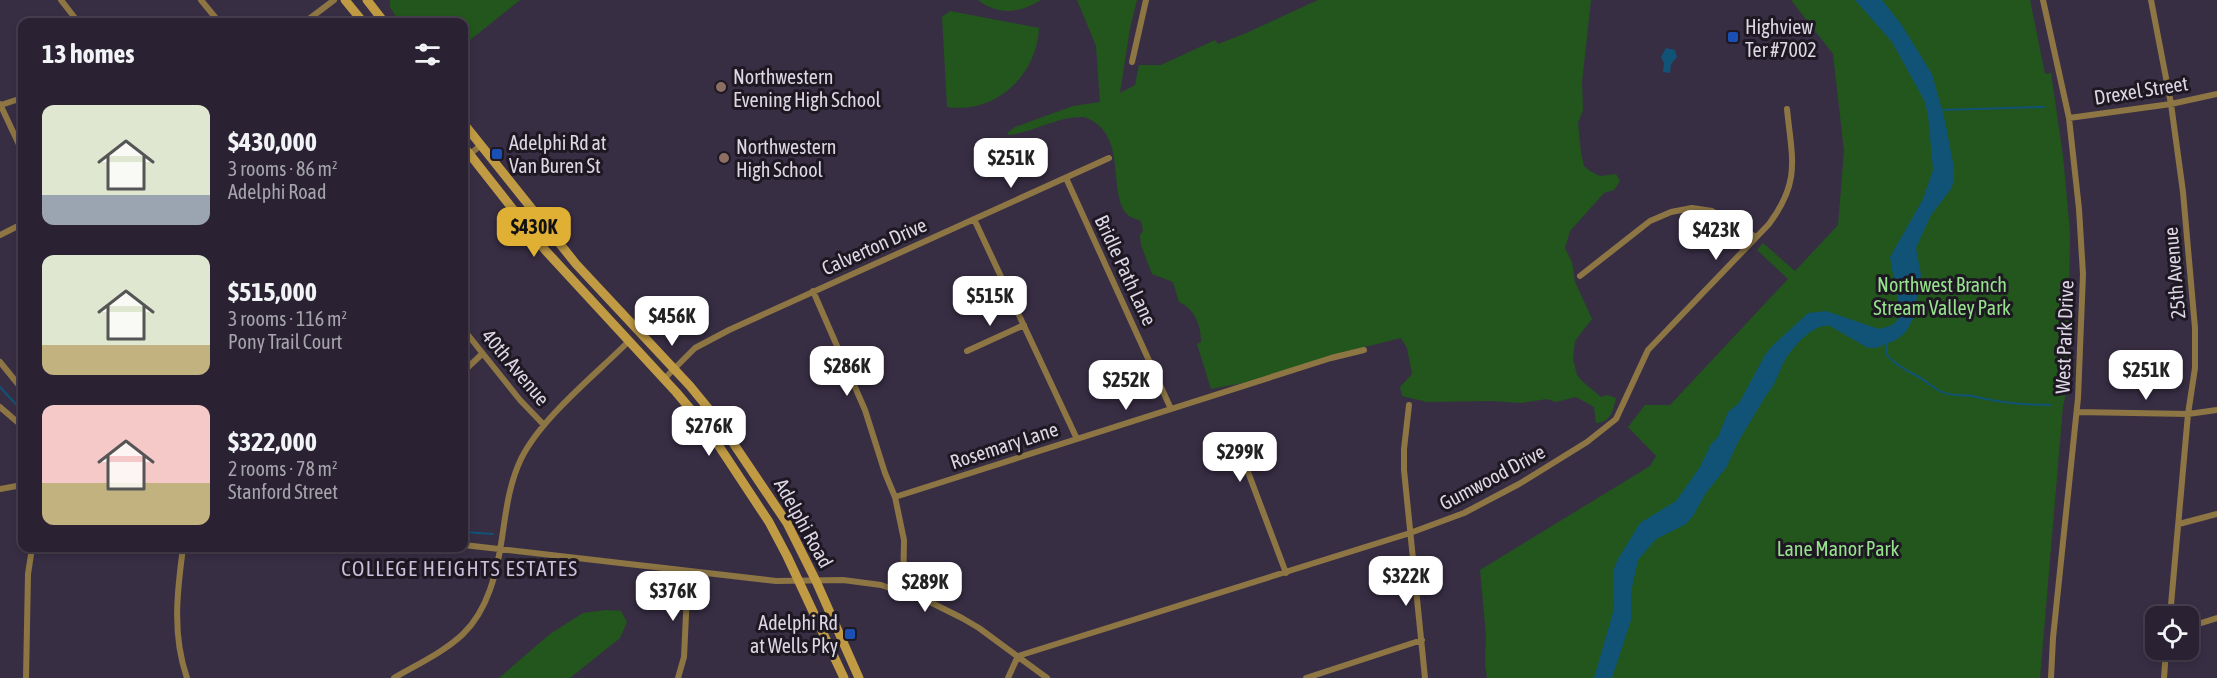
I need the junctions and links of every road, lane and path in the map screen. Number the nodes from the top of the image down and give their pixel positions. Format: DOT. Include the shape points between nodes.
graph roads {
  1 [pos="61,0"];
  2 [pos="201,0"];
  3 [pos="334,0"];
  4 [pos="345,0"];
  5 [pos="367,0"];
  6 [pos="377,0"];
  7 [pos="1146,0"];
  8 [pos="2043,0"];
  9 [pos="2151,0"];
  10 [pos="75,18"];
  11 [pos="216,18"];
  12 [pos="310,18"];
  13 [pos="360,18"];
  14 [pos="381,18"];
  15 [pos="382,18"];
  16 [pos="1132,62"];
  17 [pos="2217,94"];
  18 [pos="18,99"];
  19 [pos="1,104"];
  20 [pos="2171,104"];
  21 [pos="1787,109"];
  22 [pos="2069,118"];
  23 [pos="468,129"];
  24 [pos="18,142"];
  25 [pos="481,146"];
  26 [pos="468,152"];
  27 [pos="468,155"];
  28 [pos="1109,158"];
  29 [pos="1066,178"];
  30 [pos="975,219"];
  31 [pos="18,227"];
  32 [pos="0,235"];
  33 [pos="1756,237"];
  34 [pos="1580,276"];
  35 [pos="813,291"];
  36 [pos="1024,325"];
  37 [pos="468,335"];
  38 [pos="628,342"];
  39 [pos="1364,350"];
  40 [pos="967,351"];
  41 [pos="482,354"];
  42 [pos="0,362"];
  43 [pos="468,367"];
  44 [pos="674,369"];
  45 [pos="664,379"];
  46 [pos="18,384"];
  47 [pos="1409,405"];
  48 [pos="0,407"];
  49 [pos="1171,409"];
  50 [pos="2217,410"];
  51 [pos="2077,412"];
  52 [pos="2188,414"];
  53 [pos="18,423"];
  54 [pos="544,425"];
  55 [pos="1077,439"];
  56 [pos="1245,464"];
  57 [pos="18,486"];
  58 [pos="0,489"];
  59 [pos="895,497"];
  60 [pos="2217,514"];
  61 [pos="2179,524"];
  62 [pos="1410,533"];
  63 [pos="468,546"];
  64 [pos="500,551"];
  65 [pos="31,552"];
  66 [pos="182,552"];
  67 [pos="688,572"];
  68 [pos="1286,573"];
  69 [pos="799,581"];
  70 [pos="816,581"];
  71 [pos="903,592"];
  72 [pos="2171,606"];
  73 [pos="2217,618"];
  74 [pos="2199,624"];
  75 [pos="1422,640"];
  76 [pos="1018,656"];
  77 [pos="2165,660"];
  78 [pos="26,678"];
  79 [pos="187,678"];
  80 [pos="393,678"];
  81 [pos="678,678"];
  82 [pos="844,678"];
  83 [pos="859,678"];
  84 [pos="1008,678"];
  85 [pos="1047,678"];
  86 [pos="1310,678"];
  87 [pos="1425,678"];
  88 [pos="2051,678"];
  89 [pos="2164,678"];
  1 -- 10 [label="street"];
  2 -- 11 [label="street"];
  3 -- 12 [label="street"];
  4 -- 13 [label="main road"];
  5 -- 14 [label="main road"];
  6 -- 15 [label="main road"];
  7 -- 16 [label="street"];
  8 -- 22 [label="street, West Park Drive"];
  9 -- 20 [label="street, 25th Avenue"];
  17 -- 20 [label="street, Drexel Street"];
  18 -- 19 [label="street"];
  19 -- 24 [label="street"];
  20 -- 22 [label="street, Drexel Street"];
  20 -- 52 [label="street, 25th Avenue" via="2194,300 2195,368"];
  21 -- 33 [label="street, Gumwood Drive" via="1792,156 1790,188 1777,214"];
  22 -- 51 [label="street, West Park Drive" via="2082,256"];
  23 -- 25 [label="main road, Adelphi Road"];
  25 -- 26 [label="street"];
  25 -- 44 [label="main road, Adelphi Road" via="576,264"];
  27 -- 38 [label="main road, Adelphi Road" via="545,250"];
  28 -- 29 [label="street, Calverton Drive"];
  29 -- 30 [label="street, Calverton Drive"];
  29 -- 49 [label="street, Bridle Path Lane"];
  30 -- 35 [label="street, Calverton Drive"];
  30 -- 36 [label="street"];
  31 -- 32 [label="street"];
  33 -- 34 [label="street" via="1712,211 1692,208 1671,212 1650,221"];
  33 -- 62 [label="street, Gumwood Drive" via="1648,350 1621,412 1611,424 1560,460 1485,502"];
  35 -- 44 [label="street, Calverton Drive" via="703,343"];
  35 -- 59 [label="street" via="865,410"];
  36 -- 40 [label="street"];
  36 -- 55 [label="street"];
  37 -- 41 [label="street, 40th Avenue"];
  38 -- 45 [label="main road, Adelphi Road"];
  38 -- 54 [label="street"];
  39 -- 49 [label="street, Rosemary Lane"];
  41 -- 43 [label="street"];
  41 -- 54 [label="street, 40th Avenue"];
  42 -- 46 [label="street"];
  44 -- 45 [label="street, Calverton Drive"];
  44 -- 70 [label="main road, Adelphi Road" via="717,419 765,488"];
  45 -- 69 [label="main road, Adelphi Road" via="699,418 727,458 769,522"];
  47 -- 62 [label="street" via="1403,459"];
  48 -- 53 [label="street"];
  49 -- 55 [label="street, Rosemary Lane"];
  50 -- 52 [label="street"];
  51 -- 52 [label="street"];
  51 -- 88 [label="street, West Park Drive"];
  52 -- 61 [label="street, 25th Avenue"];
  54 -- 64 [label="street" via="515,474"];
  55 -- 59 [label="street, Rosemary Lane"];
  56 -- 68 [label="street"];
  57 -- 58 [label="street"];
  59 -- 71 [label="street" via="904,540"];
  60 -- 61 [label="street"];
  61 -- 72 [label="street, 25th Avenue"];
  62 -- 68 [label="street, Gumwood Drive"];
  62 -- 75 [label="street"];
  63 -- 64 [label="street"];
  64 -- 67 [label="street"];
  64 -- 80 [label="street" via="487,595 472,623 451,643"];
  65 -- 78 [label="street"];
  66 -- 79 [label="street" via="176,622"];
  67 -- 69 [label="street"];
  67 -- 81 [label="street" via="684,657"];
  68 -- 76 [label="street, Gumwood Drive"];
  69 -- 70 [label="street"];
  69 -- 82 [label="main road, Adelphi Road"];
  70 -- 71 [label="street" via="863,582"];
  70 -- 83 [label="main road, Adelphi Road"];
  71 -- 76 [label="street" via="962,618"];
  73 -- 74 [label="street"];
  75 -- 86 [label="street"];
  75 -- 87 [label="street"];
  76 -- 84 [label="street"];
  76 -- 85 [label="street"];
  77 -- 89 [label="street"];
}
